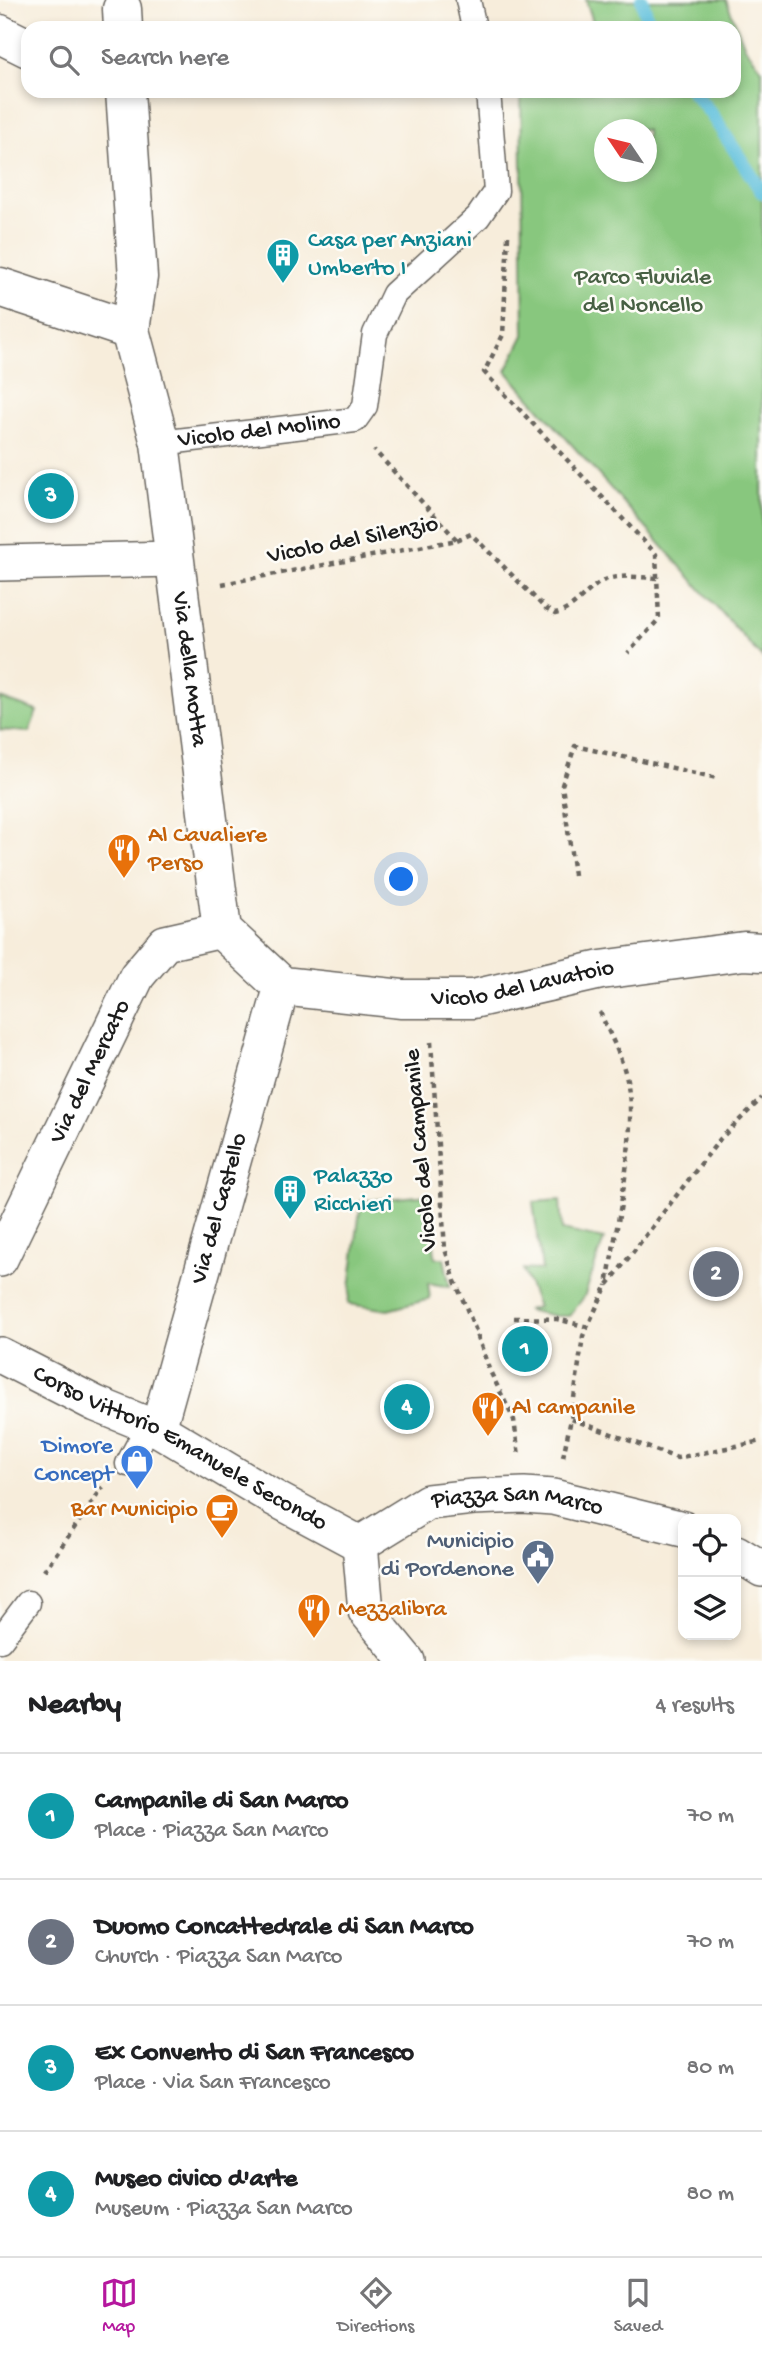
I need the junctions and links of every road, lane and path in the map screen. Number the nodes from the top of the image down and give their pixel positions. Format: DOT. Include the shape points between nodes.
graph roads {
  1 [pos="468,0"];
  2 [pos="472,21"];
  3 [pos="0,34"];
  4 [pos="21,44"];
  5 [pos="121,98"];
  6 [pos="489,98"];
  7 [pos="496,191"];
  8 [pos="0,287"];
  9 [pos="130,331"];
  10 [pos="347,421"];
  11 [pos="160,443"];
  12 [pos="457,540"];
  13 [pos="0,564"];
  14 [pos="176,576"];
  15 [pos="658,578"];
  16 [pos="628,653"];
  17 [pos="717,778"];
  18 [pos="574,875"];
  19 [pos="222,930"];
  20 [pos="762,952"];
  21 [pos="601,970"];
  22 [pos="282,986"];
  23 [pos="427,999"];
  24 [pos="762,1098"];
  25 [pos="0,1259"];
  26 [pos="606,1287"];
  27 [pos="514,1318"];
  28 [pos="588,1327"];
  29 [pos="0,1355"];
  30 [pos="571,1419"];
  31 [pos="153,1427"];
  32 [pos="762,1441"];
  33 [pos="119,1471"];
  34 [pos="538,1496"];
  35 [pos="678,1528"];
  36 [pos="360,1544"];
  37 [pos="741,1556"];
  38 [pos="762,1569"];
  39 [pos="38,1579"];
  40 [pos="28,1603"];
  41 [pos="0,1640"];
  42 [pos="407,1661"];
  1 -- 2 [label="lane"];
  3 -- 4 [label="street"];
  5 -- 9 [label="street" via="138,277"];
  6 -- 7 [label="lane"];
  7 -- 10 [label="lane, Vicolo del Molino" via="478,217 394,294 375,334 365,406 355,420"];
  7 -- 15 [label="path" via="509,239 503,335 484,372 656,554"];
  8 -- 9 [label="street"];
  9 -- 11 [label="street, Via della Motta"];
  10 -- 11 [label="lane, Vicolo del Molino"];
  10 -- 12 [label="path, Vicolo del Silenzio"];
  11 -- 14 [label="street, Via della Motta"];
  12 -- 14 [label="path, Vicolo del Silenzio"];
  12 -- 15 [label="path" via="471,534 555,614 567,611 603,581"];
  13 -- 14 [label="street"];
  14 -- 19 [label="street, Via della Motta"];
  15 -- 16 [label="path" via="659,619"];
  17 -- 18 [label="path" via="575,746 562,785"];
  19 -- 22 [label="street"];
  19 -- 25 [label="street, Via del Mercato" via="164,943 137,975"];
  20 -- 21 [label="street, Vicolo del Lavatoio"];
  21 -- 23 [label="street, Vicolo del Lavatoio" via="473,999"];
  21 -- 26 [label="path" via="595,1000 625,1072 630,1105"];
  22 -- 23 [label="street, Vicolo del Lavatoio"];
  22 -- 31 [label="street, Via del Castello"];
  23 -- 34 [label="path, Vicolo del Campanile" via="445,1249 489,1369 514,1420"];
  24 -- 26 [label="path" via="720,1139"];
  26 -- 28 [label="path"];
  27 -- 28 [label="path" via="557,1319"];
  28 -- 30 [label="path"];
  29 -- 31 [label="street, Corso Vittorio Emanuele Secondo"];
  30 -- 32 [label="path" via="677,1458"];
  30 -- 34 [label="path"];
  31 -- 33 [label="lane"];
  31 -- 36 [label="street, Corso Vittorio Emanuele Secondo"];
  33 -- 39 [label="path"];
  34 -- 35 [label="street, Piazza San Marco"];
  34 -- 36 [label="street, Piazza San Marco" via="428,1502"];
  36 -- 42 [label="street" via="366,1611"];
  37 -- 38 [label="street"];
  40 -- 41 [label="lane"];
}
